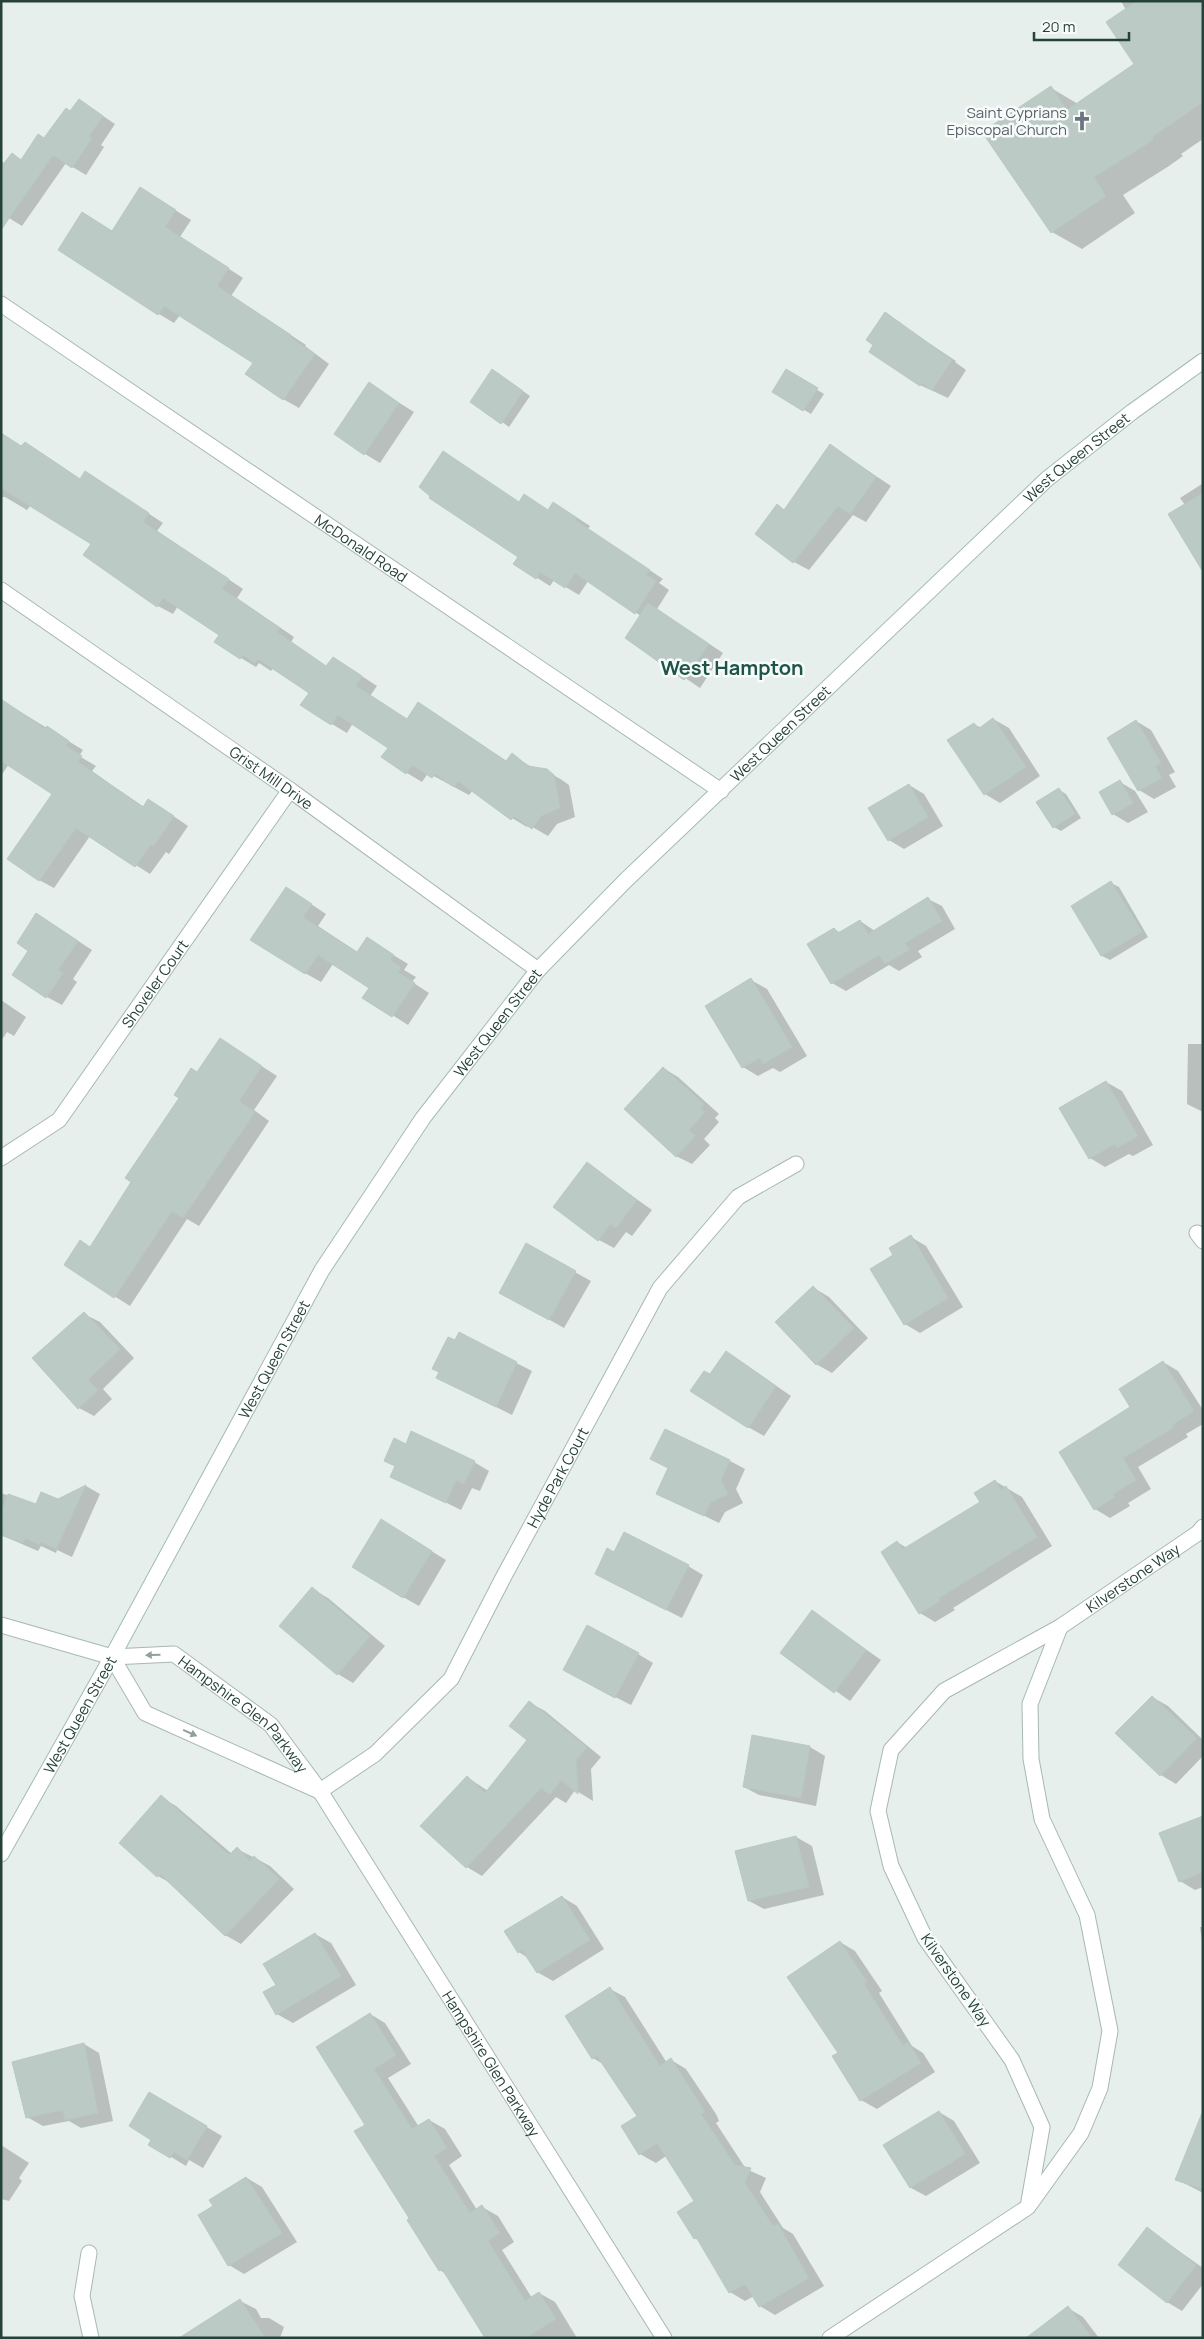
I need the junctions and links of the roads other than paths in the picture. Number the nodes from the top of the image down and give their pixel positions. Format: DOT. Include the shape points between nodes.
graph roads {
  1 [pos="1,304"];
  2 [pos="1203,361"];
  3 [pos="1,590"];
  4 [pos="290,790"];
  5 [pos="720,791"];
  6 [pos="538,970"];
  7 [pos="1,1158"];
  8 [pos="796,1164"];
  9 [pos="1203,1526"];
  10 [pos="1,1624"];
  11 [pos="1060,1627"];
  12 [pos="112,1657"];
  13 [pos="320,1791"];
  14 [pos="1,1854"];
  15 [pos="1028,2207"];
  16 [pos="90,2253"];
  17 [pos="91,2338"];
  18 [pos="664,2338"];
  19 [pos="830,2338"];
  1 -- 5 [label="street, McDonald Road"];
  2 -- 5 [label="street, West Queen Street" via="1047,479"];
  3 -- 4 [label="street, Grist Mill Drive"];
  4 -- 6 [label="street, Grist Mill Drive"];
  4 -- 7 [label="street, Shoveler Court" via="59,1120"];
  5 -- 6 [label="street, West Queen Street"];
  6 -- 12 [label="street, West Queen Street" via="423,1118 322,1270"];
  8 -- 13 [label="street, Hyde Park Court" via="738,1197 660,1288 451,1679 375,1754"];
  9 -- 11 [label="street, Kilverstone Way" via="1198,1533"];
  10 -- 12 [label="street"];
  11 -- 15 [label="street" via="1030,1704 1031,1759 1042,1819 1087,1915 1110,2031 1100,2088 1081,2133"];
  11 -- 15 [label="street, Kilverstone Way" via="944,1691 892,1750 878,1811 891,1866 925,1938 1012,2060 1042,2127"];
  12 -- 13 [label="street, Hampshire Glen Parkway, one-way" via="145,1712"];
  13 -- 12 [label="street, Hampshire Glen Parkway, one-way" via="271,1725 174,1654"];
  12 -- 14 [label="street, West Queen Street"];
  13 -- 18 [label="street, Hampshire Glen Parkway"];
  15 -- 19 [label="street"];
  16 -- 17 [label="street" via="82,2296"];
}
